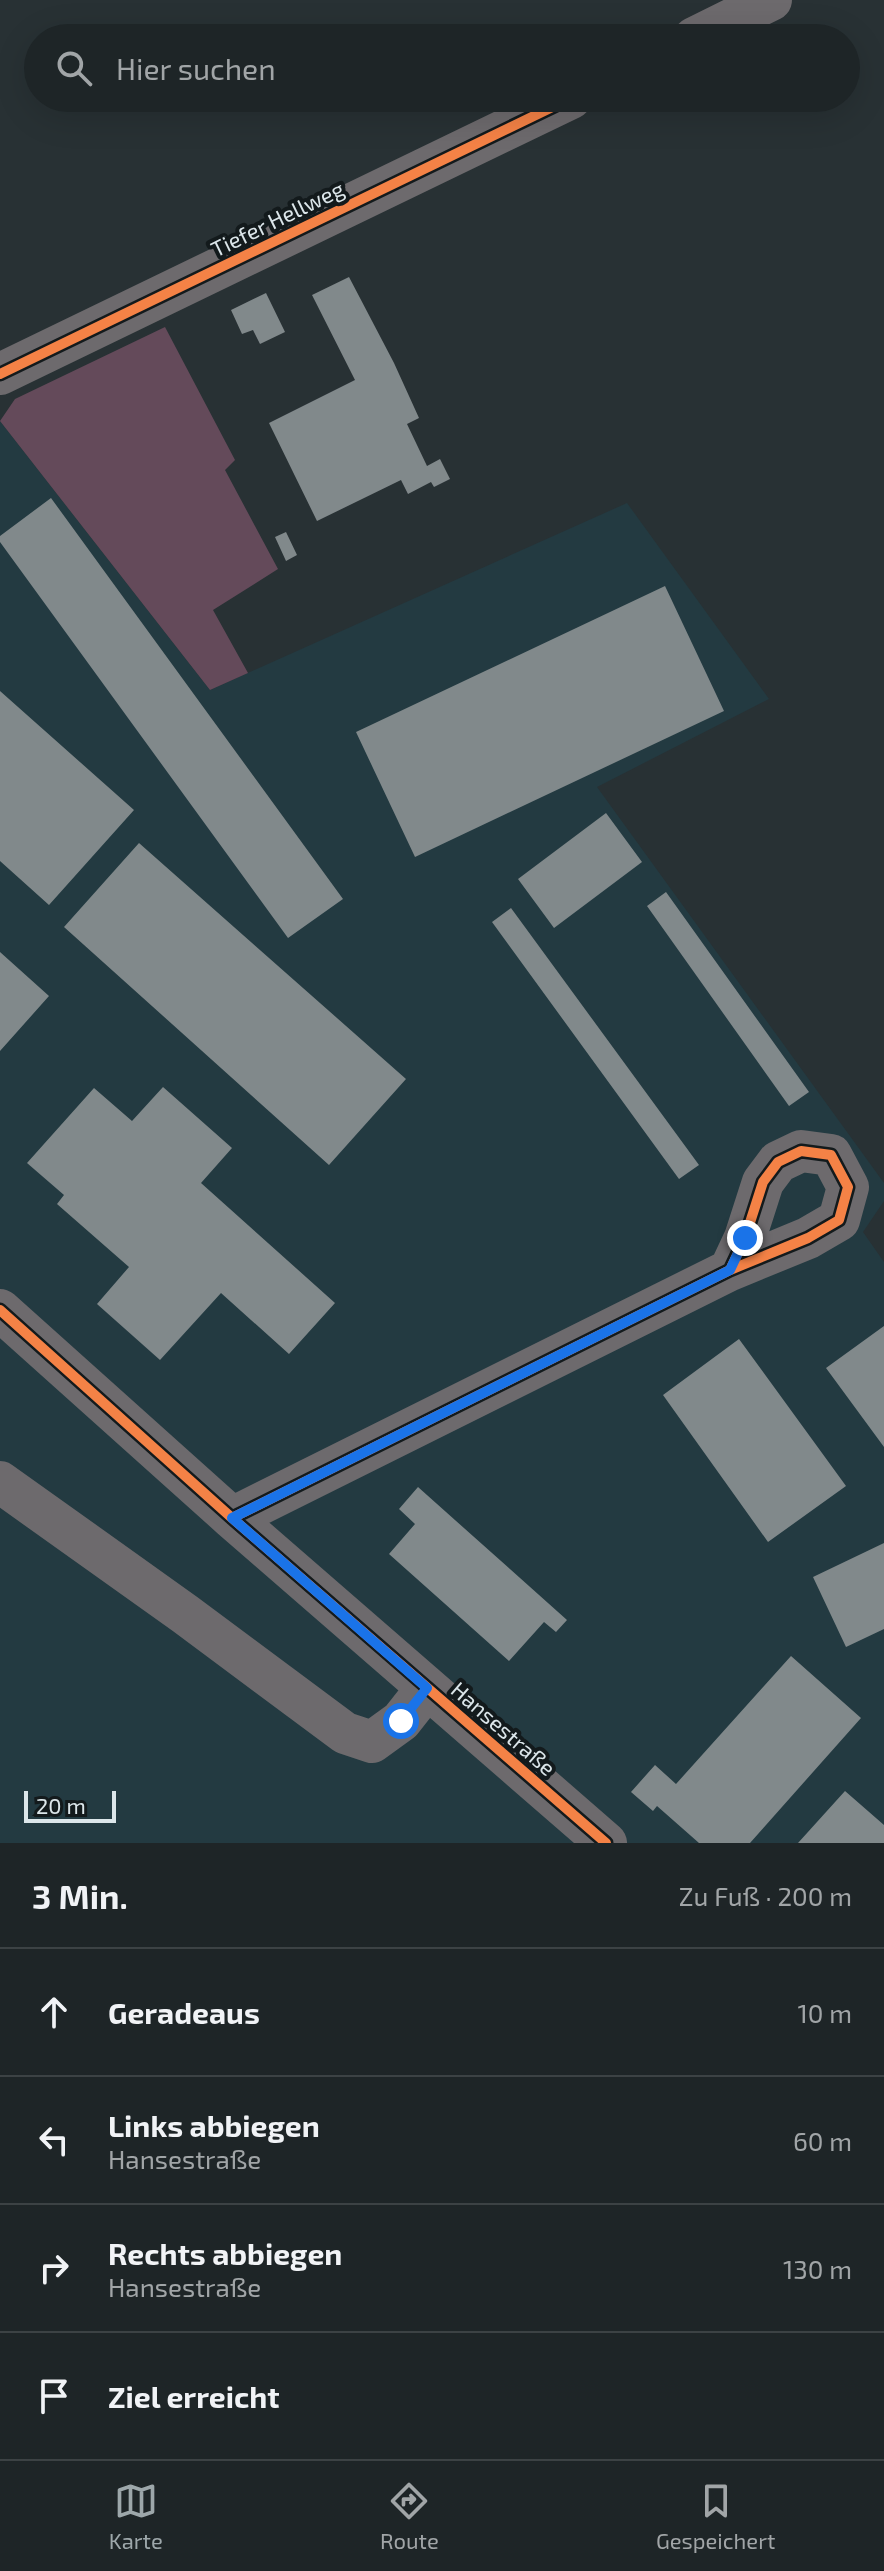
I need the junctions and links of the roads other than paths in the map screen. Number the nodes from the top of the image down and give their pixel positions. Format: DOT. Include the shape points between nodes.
graph roads {
  1 [pos="771,0"];
  2 [pos="722,24"];
  3 [pos="542,112"];
  4 [pos="0,374"];
  5 [pos="730,1270"];
  6 [pos="0,1310"];
  7 [pos="0,1482"];
  8 [pos="232,1518"];
  9 [pos="427,1688"];
  10 [pos="606,1843"];
  1 -- 2 [label="street"];
  3 -- 4 [label="street, Tiefer Hellweg"];
  5 -- 8 [label="street"];
  6 -- 8 [label="street, Hansestraße"];
  7 -- 9 [label="street" via="345,1733 372,1742 401,1721"];
  8 -- 9 [label="street, Hansestraße"];
  9 -- 10 [label="street, Hansestraße"];
}
